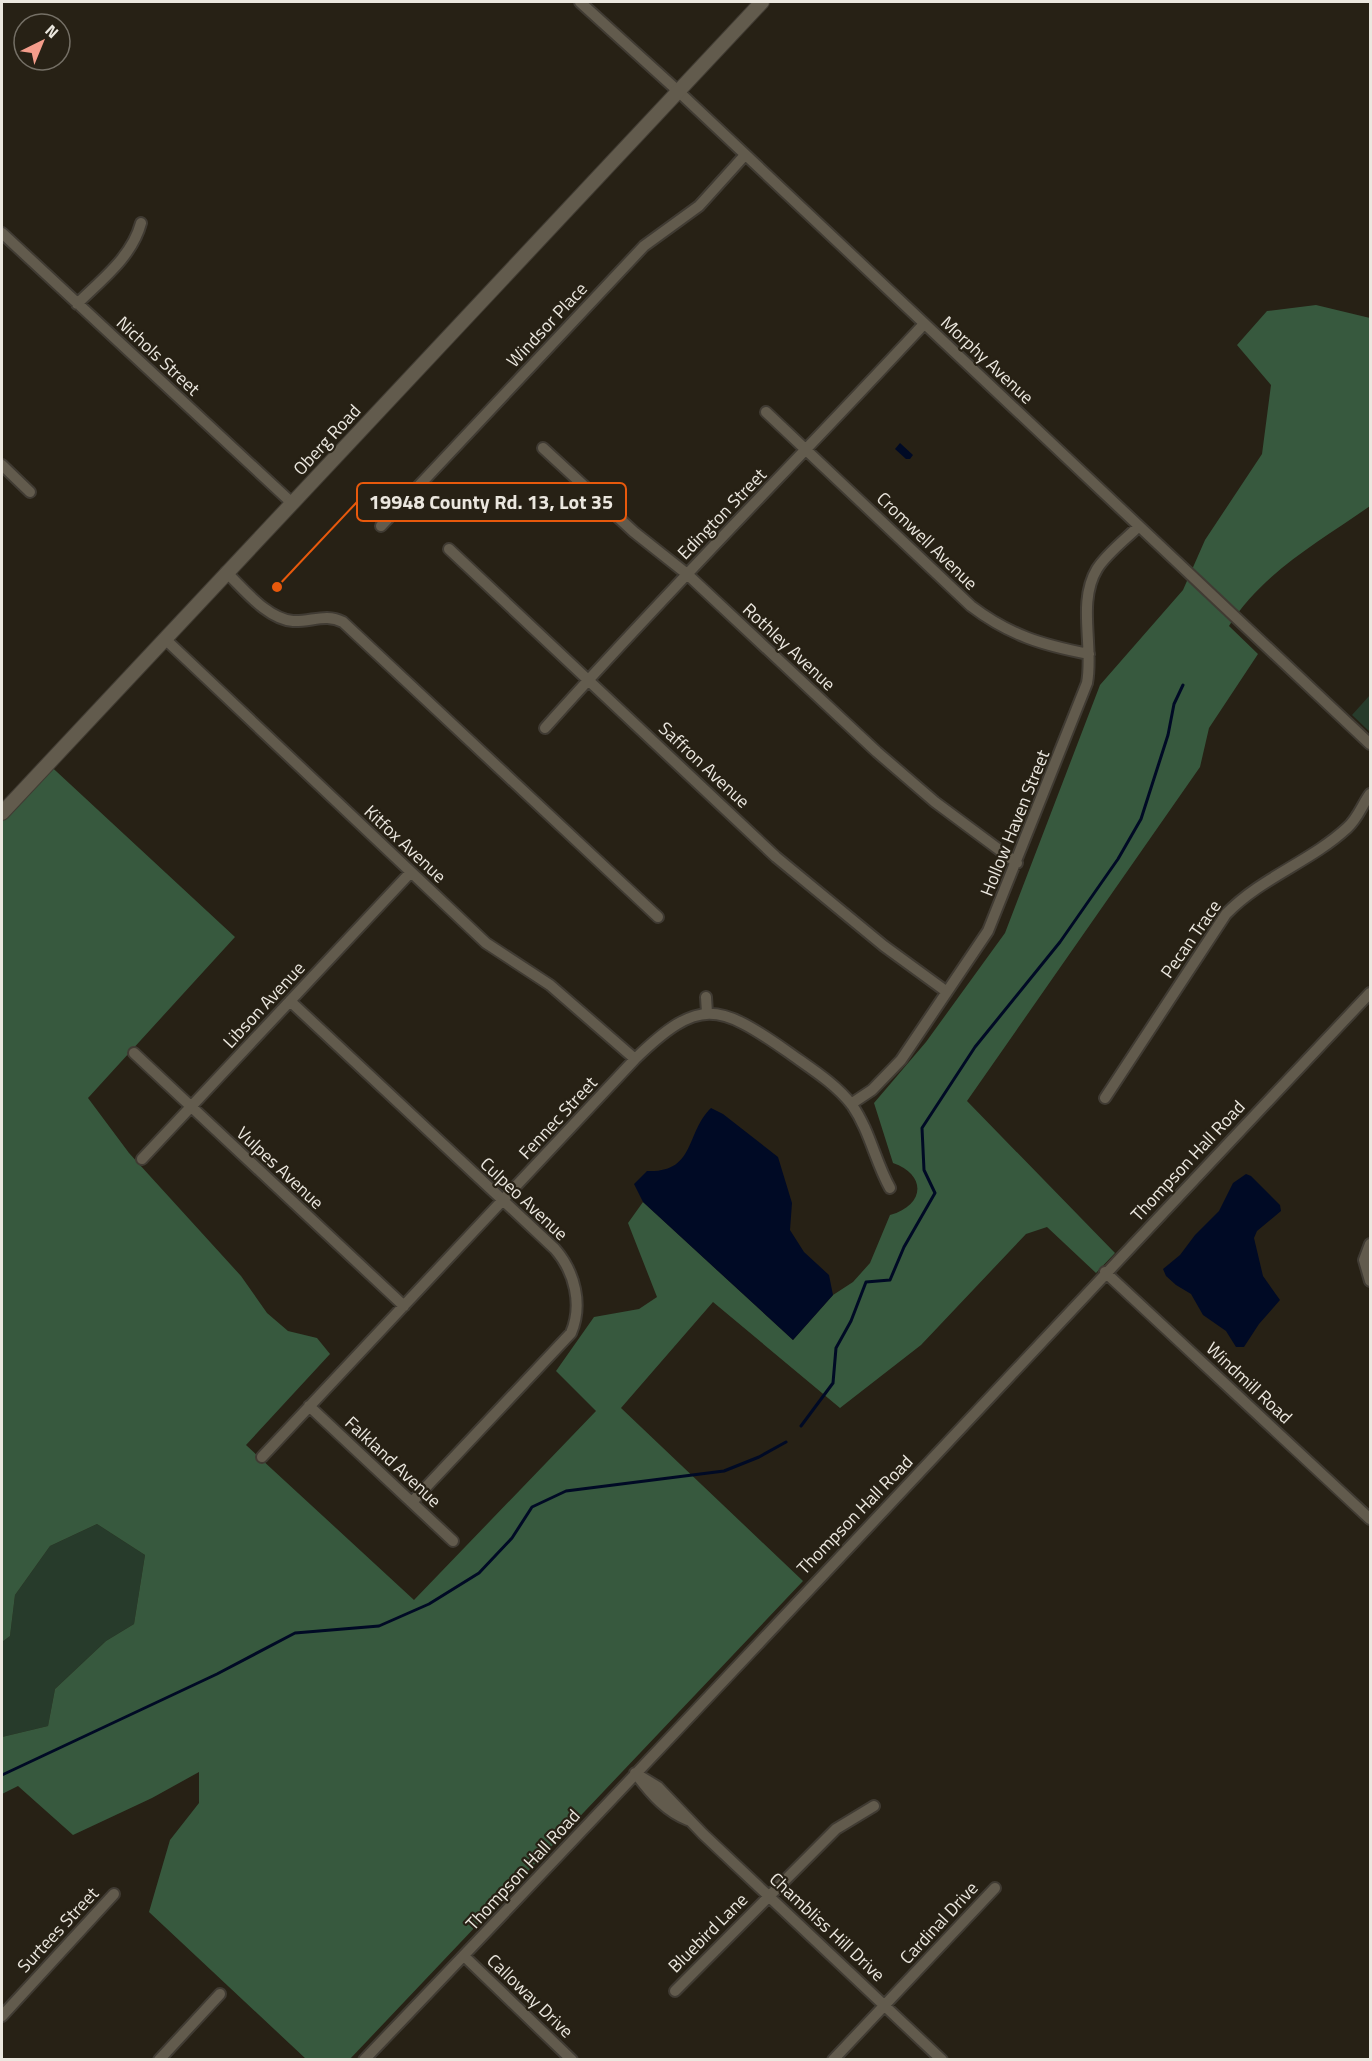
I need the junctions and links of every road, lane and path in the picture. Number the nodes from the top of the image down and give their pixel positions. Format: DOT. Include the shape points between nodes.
graph roads {
  1 [pos="580,2"];
  2 [pos="762,2"];
  3 [pos="678,91"];
  4 [pos="745,154"];
  5 [pos="141,223"];
  6 [pos="2,233"];
  7 [pos="77,304"];
  8 [pos="924,324"];
  9 [pos="766,412"];
  10 [pos="543,448"];
  11 [pos="807,450"];
  12 [pos="2,465"];
  13 [pos="30,492"];
  14 [pos="292,502"];
  15 [pos="381,526"];
  16 [pos="1139,526"];
  17 [pos="449,549"];
  18 [pos="226,572"];
  19 [pos="687,574"];
  20 [pos="165,639"];
  21 [pos="1089,654"];
  22 [pos="588,680"];
  23 [pos="545,728"];
  24 [pos="1371,744"];
  25 [pos="1371,794"];
  26 [pos="1367,807"];
  27 [pos="2,813"];
  28 [pos="1017,863"];
  29 [pos="411,873"];
  30 [pos="658,917"];
  31 [pos="948,992"];
  32 [pos="1371,993"];
  33 [pos="706,997"];
  34 [pos="290,1001"];
  35 [pos="707,1013"];
  36 [pos="134,1053"];
  37 [pos="635,1059"];
  38 [pos="1105,1098"];
  39 [pos="851,1104"];
  40 [pos="192,1106"];
  41 [pos="142,1159"];
  42 [pos="890,1188"];
  43 [pos="503,1202"];
  44 [pos="1371,1244"];
  45 [pos="1105,1272"];
  46 [pos="1371,1281"];
  47 [pos="404,1306"];
  48 [pos="309,1406"];
  49 [pos="262,1457"];
  50 [pos="412,1502"];
  51 [pos="1371,1519"];
  52 [pos="453,1542"];
  53 [pos="635,1773"];
  54 [pos="874,1806"];
  55 [pos="995,1888"];
  56 [pos="114,1894"];
  57 [pos="769,1895"];
  58 [pos="464,1956"];
  59 [pos="675,1991"];
  60 [pos="220,1994"];
  61 [pos="885,2004"];
  62 [pos="2,2016"];
  63 [pos="159,2060"];
  64 [pos="364,2060"];
  65 [pos="572,2060"];
  66 [pos="833,2060"];
  67 [pos="942,2060"];
  1 -- 3 [label="street, Morphy Avenue"];
  2 -- 3 [label="street, Oberg Road"];
  3 -- 4 [label="street, Morphy Avenue"];
  3 -- 14 [label="street, Oberg Road"];
  4 -- 8 [label="street, Morphy Avenue"];
  4 -- 15 [label="street, Windsor Place" via="699,206 644,246"];
  5 -- 7 [label="street" via="126,255"];
  6 -- 7 [label="street, Nichols Street"];
  7 -- 14 [label="street, Nichols Street"];
  8 -- 11 [label="street, Edington Street"];
  8 -- 16 [label="street, Morphy Avenue"];
  9 -- 11 [label="street, Cromwell Avenue"];
  10 -- 19 [label="street, Rothley Avenue" via="634,532"];
  11 -- 19 [label="street, Edington Street"];
  11 -- 21 [label="street, Cromwell Avenue" via="971,606 996,625 1025,638"];
  12 -- 13 [label="street"];
  14 -- 18 [label="street, Oberg Road"];
  16 -- 21 [label="street, Hollow Haven Street" via="1098,567 1091,581"];
  16 -- 24 [label="street, Morphy Avenue"];
  17 -- 22 [label="street, Saffron Avenue"];
  18 -- 20 [label="street, Oberg Road"];
  18 -- 30 [label="street" via="274,616 293,621 335,618 343,622"];
  19 -- 22 [label="street, Edington Street"];
  19 -- 28 [label="street, Rothley Avenue" via="877,752 935,802"];
  20 -- 27 [label="street, Oberg Road"];
  20 -- 29 [label="street, Kitfox Avenue"];
  21 -- 28 [label="street, Hollow Haven Street" via="1087,684"];
  22 -- 23 [label="street, Edington Street"];
  22 -- 31 [label="street, Saffron Avenue" via="808,885"];
  25 -- 26 [label="street, Pecan Trace"];
  26 -- 38 [label="street, Pecan Trace" via="1321,848 1246,893 1226,914"];
  28 -- 31 [label="street, Hollow Haven Street" via="988,931"];
  29 -- 34 [label="street, Libson Avenue"];
  29 -- 37 [label="street, Kitfox Avenue" via="486,943 550,985"];
  31 -- 39 [label="street, Hollow Haven Street" via="888,1075"];
  32 -- 45 [label="street, Thompson Hall Road"];
  33 -- 35 [label="street"];
  34 -- 40 [label="street, Libson Avenue"];
  34 -- 43 [label="street, Culpeo Avenue"];
  35 -- 37 [label="street, Fennec Street" via="673,1025"];
  35 -- 39 [label="street" via="750,1026 825,1079"];
  36 -- 40 [label="street, Vulpes Avenue"];
  37 -- 43 [label="street, Fennec Street"];
  39 -- 42 [label="street" via="869,1134"];
  40 -- 41 [label="street, Libson Avenue"];
  40 -- 47 [label="street, Vulpes Avenue"];
  43 -- 47 [label="street, Fennec Street"];
  43 -- 50 [label="street, Culpeo Avenue" via="562,1257 574,1287 576,1321 571,1333"];
  44 -- 46 [label="street" via="1364,1266"];
  45 -- 51 [label="street, Windmill Road"];
  45 -- 53 [label="street, Thompson Hall Road"];
  47 -- 48 [label="street, Fennec Street"];
  48 -- 49 [label="street, Fennec Street"];
  48 -- 50 [label="street, Falkland Avenue"];
  50 -- 52 [label="street, Falkland Avenue"];
  53 -- 57 [label="street, Chambliss Hill Drive" via="652,1795 688,1820"];
  53 -- 58 [label="street, Thompson Hall Road"];
  54 -- 57 [label="street, Bluebird Lane" via="836,1829"];
  55 -- 61 [label="street, Cardinal Drive"];
  56 -- 62 [label="street, Surtees Street"];
  57 -- 59 [label="street, Bluebird Lane"];
  57 -- 61 [label="street, Chambliss Hill Drive"];
  58 -- 64 [label="street, Thompson Hall Road"];
  58 -- 65 [label="street, Calloway Drive"];
  60 -- 63 [label="street"];
  61 -- 66 [label="street, Cardinal Drive"];
  61 -- 67 [label="street, Chambliss Hill Drive"];
}
